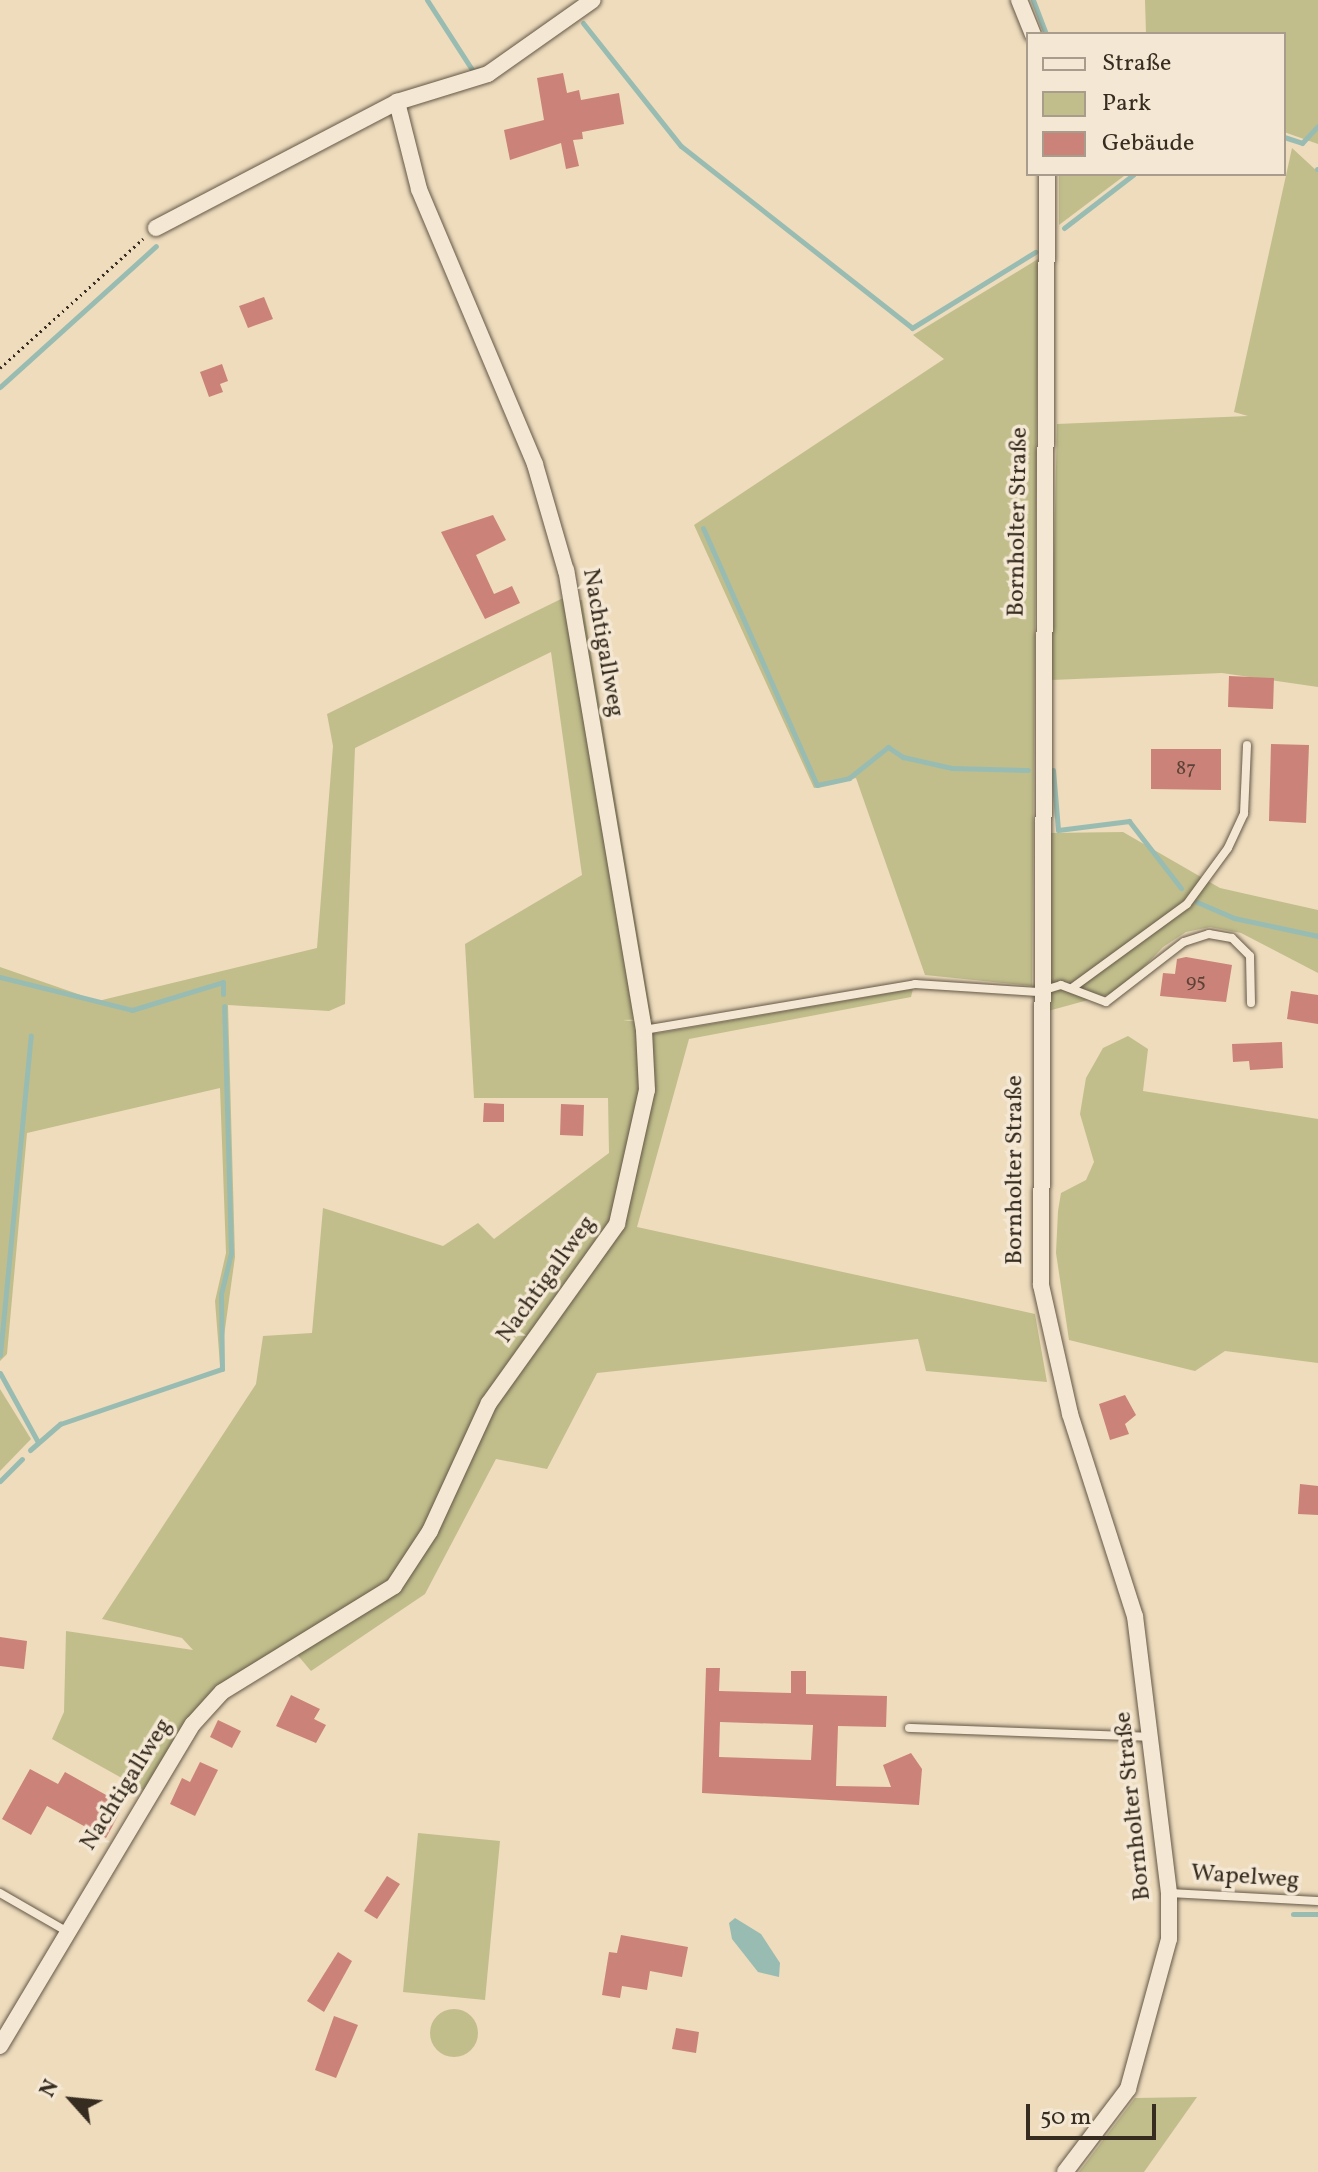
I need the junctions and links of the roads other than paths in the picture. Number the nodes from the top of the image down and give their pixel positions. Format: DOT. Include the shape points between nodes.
graph roads {
  1 [pos="593,0"];
  2 [pos="1019,0"];
  3 [pos="1032,32"];
  4 [pos="397,102"];
  5 [pos="1047,176"];
  6 [pos="156,228"];
  7 [pos="1247,745"];
  8 [pos="1072,988"];
  9 [pos="1038,992"];
  10 [pos="1251,1003"];
  11 [pos="644,1030"];
  12 [pos="909,1728"];
  13 [pos="1150,1737"];
  14 [pos="0,1893"];
  15 [pos="1169,1893"];
  16 [pos="1318,1901"];
  17 [pos="66,1931"];
  18 [pos="0,2046"];
  19 [pos="1065,2172"];
  1 -- 4 [label="street" via="488,74"];
  2 -- 3 [label="street"];
  4 -- 6 [label="street"];
  4 -- 11 [label="street, Nachtigallweg" via="419,189 535,464 566,571"];
  5 -- 9 [label="street, Bornholter Straße"];
  7 -- 8 [label="lane" via="1244,814 1228,848 1187,904"];
  8 -- 9 [label="lane"];
  8 -- 10 [label="lane" via="1096,1000 1115,1000 1184,942 1221,934 1250,956"];
  9 -- 11 [label="lane" via="915,984"];
  9 -- 13 [label="street, Bornholter Straße" via="1041,1285 1070,1414 1135,1616"];
  11 -- 17 [label="street, Nachtigallweg" via="647,1090 617,1224 489,1403 430,1531 394,1586 222,1692 166,1762"];
  12 -- 13 [label="lane"];
  13 -- 15 [label="street, Bornholter Straße"];
  14 -- 17 [label="lane"];
  15 -- 16 [label="lane, Wapelweg"];
  15 -- 19 [label="street, Bornholter Straße" via="1169,1939 1128,2089"];
  17 -- 18 [label="street, Nachtigallweg"];
}
